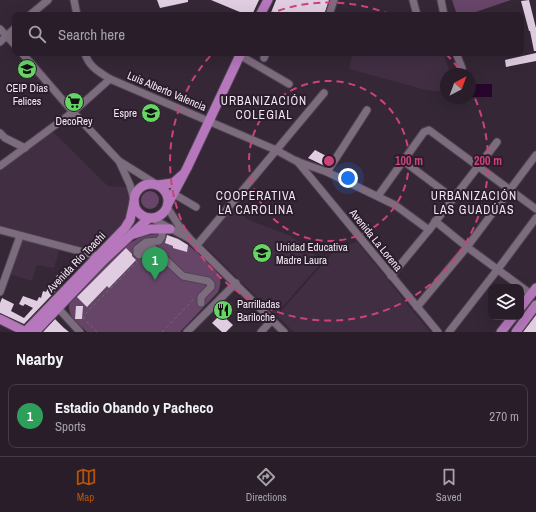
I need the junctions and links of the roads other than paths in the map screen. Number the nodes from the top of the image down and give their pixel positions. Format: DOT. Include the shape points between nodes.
graph roads {
  1 [pos="48,0"];
  2 [pos="74,0"];
  3 [pos="268,0"];
  4 [pos="334,0"];
  5 [pos="413,0"];
  6 [pos="441,0"];
  7 [pos="34,12"];
  8 [pos="76,12"];
  9 [pos="262,12"];
  10 [pos="330,12"];
  11 [pos="416,12"];
  12 [pos="443,12"];
  13 [pos="0,29"];
  14 [pos="12,30"];
  15 [pos="6,35"];
  16 [pos="0,42"];
  17 [pos="12,42"];
  18 [pos="25,56"];
  19 [pos="86,56"];
  20 [pos="238,56"];
  21 [pos="242,56"];
  22 [pos="457,56"];
  23 [pos="462,68"];
  24 [pos="110,78"];
  25 [pos="289,84"];
  26 [pos="324,93"];
  27 [pos="368,110"];
  28 [pos="73,112"];
  29 [pos="210,121"];
  30 [pos="0,133"];
  31 [pos="497,142"];
  32 [pos="24,148"];
  33 [pos="276,150"];
  34 [pos="536,155"];
  35 [pos="402,160"];
  36 [pos="119,161"];
  37 [pos="296,161"];
  38 [pos="0,166"];
  39 [pos="479,166"];
  40 [pos="187,168"];
  41 [pos="327,172"];
  42 [pos="157,185"];
  43 [pos="510,189"];
  44 [pos="174,194"];
  45 [pos="378,196"];
  46 [pos="453,198"];
  47 [pos="134,201"];
  48 [pos="167,205"];
  49 [pos="196,207"];
  50 [pos="536,209"];
  51 [pos="150,218"];
  52 [pos="536,218"];
  53 [pos="435,221"];
  54 [pos="166,229"];
  55 [pos="0,230"];
  56 [pos="429,230"];
  57 [pos="20,236"];
  58 [pos="127,238"];
  59 [pos="194,242"];
  60 [pos="467,247"];
  61 [pos="98,256"];
  62 [pos="0,267"];
  63 [pos="498,269"];
  64 [pos="7,271"];
  65 [pos="391,276"];
  66 [pos="236,283"];
  67 [pos="534,291"];
  68 [pos="0,292"];
  69 [pos="201,300"];
  70 [pos="524,303"];
  71 [pos="536,305"];
  72 [pos="417,307"];
  73 [pos="58,308"];
  74 [pos="0,318"];
  75 [pos="272,320"];
  76 [pos="511,320"];
  77 [pos="25,332"];
  78 [pos="35,332"];
  79 [pos="80,332"];
  80 [pos="186,332"];
  81 [pos="261,332"];
  82 [pos="284,332"];
  83 [pos="438,332"];
  84 [pos="449,332"];
  85 [pos="501,332"];
  86 [pos="516,332"];
  1 -- 7 [label="street"];
  2 -- 8 [label="street"];
  3 -- 9 [label="main road"];
  4 -- 10 [label="street"];
  5 -- 11 [label="street"];
  6 -- 12 [label="street"];
  13 -- 15 [label="street"];
  14 -- 15 [label="street"];
  15 -- 16 [label="street"];
  15 -- 17 [label="street"];
  18 -- 28 [label="street"];
  19 -- 24 [label="street, Luis Alberto Valencia" via="90,65"];
  20 -- 29 [label="main road"];
  21 -- 25 [label="street"];
  22 -- 23 [label="street"];
  24 -- 28 [label="street"];
  24 -- 29 [label="street, Luis Alberto Valencia"];
  26 -- 33 [label="street"];
  27 -- 41 [label="street"];
  28 -- 32 [label="street"];
  28 -- 36 [label="street"];
  29 -- 33 [label="street, Luis Alberto Valencia"];
  29 -- 40 [label="main road"];
  30 -- 32 [label="street"];
  31 -- 39 [label="street"];
  32 -- 38 [label="street"];
  33 -- 37 [label="street, Luis Alberto Valencia"];
  33 -- 59 [label="street"];
  34 -- 43 [label="street"];
  35 -- 39 [label="street" via="424,132 432,130"];
  35 -- 45 [label="street"];
  35 -- 46 [label="street"];
  36 -- 42 [label="street"];
  36 -- 47 [label="street"];
  37 -- 41 [label="street, Luis Alberto Valencia"];
  37 -- 65 [label="street, Avenida La Lorena"];
  39 -- 43 [label="street"];
  39 -- 46 [label="street"];
  40 -- 42 [label="main road" via="177,180"];
  40 -- 44 [label="main road"];
  41 -- 45 [label="street, Luis Alberto Valencia"];
  42 -- 47 [label="main road" via="146,184 140,187"];
  42 -- 48 [label="main road" via="167,194"];
  43 -- 50 [label="street"];
  43 -- 60 [label="street"];
  44 -- 48 [label="main road"];
  44 -- 49 [label="street"];
  45 -- 56 [label="street, Luis Alberto Valencia"];
  46 -- 53 [label="street"];
  47 -- 51 [label="main road" via="138,212"];
  47 -- 61 [label="main road, Avenida Río Toachi" via="129,223"];
  48 -- 51 [label="main road" via="161,215"];
  48 -- 59 [label="street" via="174,219"];
  51 -- 54 [label="street"];
  51 -- 58 [label="main road, Avenida Río Toachi"];
  52 -- 63 [label="street"];
  53 -- 56 [label="street"];
  53 -- 60 [label="street"];
  54 -- 58 [label="main road" via="142,231"];
  54 -- 59 [label="street"];
  54 -- 69 [label="street" via="159,242 146,242 136,253 142,254 151,246 160,251 183,276 188,275 211,284"];
  55 -- 57 [label="street"];
  56 -- 65 [label="street"];
  57 -- 61 [label="street"];
  57 -- 64 [label="street"];
  58 -- 73 [label="main road, Avenida Río Toachi"];
  59 -- 66 [label="street"];
  60 -- 63 [label="street"];
  60 -- 72 [label="street"];
  61 -- 77 [label="main road, Avenida Río Toachi"];
  62 -- 64 [label="street"];
  63 -- 67 [label="street"];
  63 -- 84 [label="street"];
  64 -- 68 [label="street"];
  65 -- 72 [label="street, Avenida La Lorena"];
  66 -- 75 [label="street"];
  66 -- 80 [label="street"];
  67 -- 70 [label="main road"];
  71 -- 86 [label="main road"];
  72 -- 83 [label="street, Avenida La Lorena"];
  73 -- 78 [label="main road, Avenida Río Toachi"];
  73 -- 79 [label="street"];
  74 -- 77 [label="main road"];
  75 -- 81 [label="street"];
  75 -- 82 [label="street"];
  76 -- 85 [label="main road"];
}
